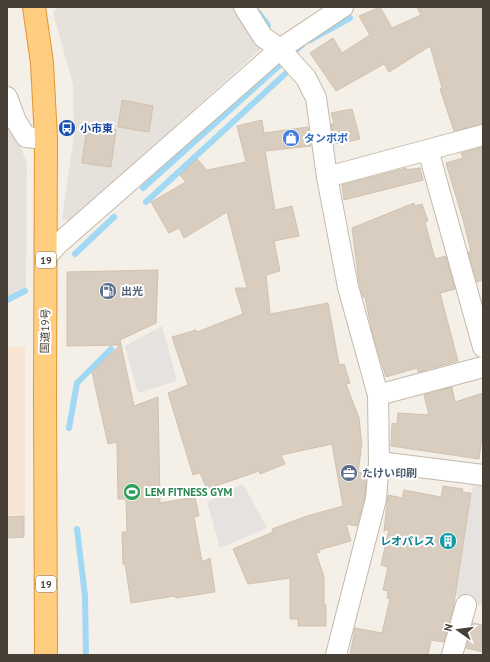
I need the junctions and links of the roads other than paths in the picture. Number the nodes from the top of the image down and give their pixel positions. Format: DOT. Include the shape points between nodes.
graph roads {
  1 [pos="34,7"];
  2 [pos="244,7"];
  3 [pos="343,7"];
  4 [pos="286,55"];
  5 [pos="7,97"];
  6 [pos="483,135"];
  7 [pos="46,139"];
  8 [pos="428,150"];
  9 [pos="327,177"];
  10 [pos="46,257"];
  11 [pos="483,347"];
  12 [pos="483,367"];
  13 [pos="378,395"];
  14 [pos="379,462"];
  15 [pos="483,475"];
  16 [pos="466,606"];
  17 [pos="46,655"];
  18 [pos="336,655"];
  19 [pos="452,655"];
  1 -- 7 [label="highway, 国道19号 / 19" via="42,63"];
  2 -- 4 [label="street" via="263,37"];
  3 -- 4 [label="street"];
  4 -- 9 [label="street" via="306,78 316,98"];
  4 -- 10 [label="street" via="58,244"];
  5 -- 7 [label="street" via="16,121 26,137"];
  6 -- 8 [label="street"];
  7 -- 10 [label="highway, 国道19号 / 19"];
  8 -- 9 [label="street"];
  8 -- 11 [label="street"];
  9 -- 13 [label="street" via="348,287"];
  10 -- 17 [label="highway, 国道19号 / 19"];
  12 -- 13 [label="street"];
  13 -- 14 [label="street"];
  14 -- 15 [label="street"];
  14 -- 18 [label="street" via="376,499"];
  16 -- 19 [label="street"];
}
